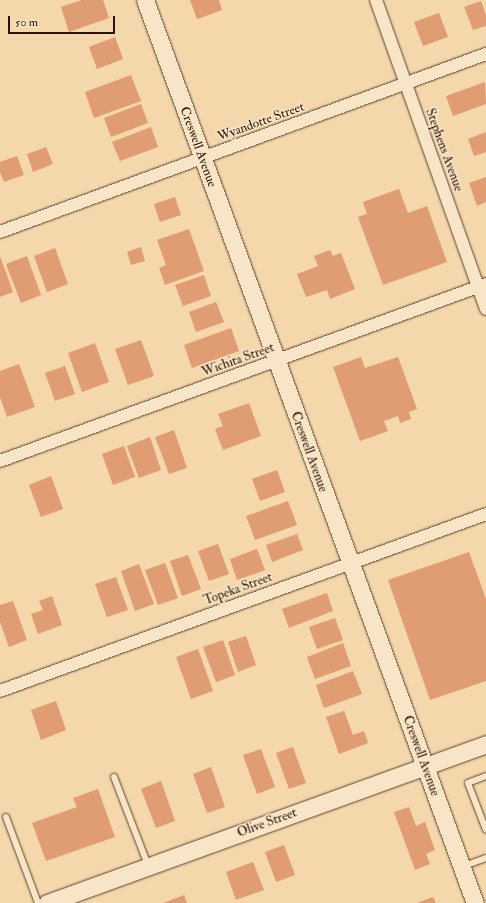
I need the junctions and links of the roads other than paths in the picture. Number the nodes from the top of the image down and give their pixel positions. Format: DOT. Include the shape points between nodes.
graph roads {
  1 [pos="145,0"];
  2 [pos="376,0"];
  3 [pos="486,54"];
  4 [pos="405,84"];
  5 [pos="202,158"];
  6 [pos="0,232"];
  7 [pos="482,286"];
  8 [pos="486,309"];
  9 [pos="276,361"];
  10 [pos="0,462"];
  11 [pos="486,514"];
  12 [pos="350,563"];
  13 [pos="0,691"];
  14 [pos="486,744"];
  15 [pos="425,766"];
  16 [pos="486,776"];
  17 [pos="114,777"];
  18 [pos="6,817"];
  19 [pos="486,830"];
  20 [pos="486,858"];
  21 [pos="148,866"];
  22 [pos="462,867"];
  23 [pos="38,903"];
  24 [pos="47,903"];
  25 [pos="476,903"];
  1 -- 5 [label="street, Creswell Avenue"];
  2 -- 4 [label="street, Stephens Avenue"];
  3 -- 4 [label="street, Wyandotte Street"];
  4 -- 5 [label="street, Wyandotte Street"];
  4 -- 7 [label="street, Stephens Avenue"];
  5 -- 6 [label="street, Wyandotte Street"];
  5 -- 9 [label="street, Creswell Avenue"];
  7 -- 8 [label="street, Stephens Avenue"];
  7 -- 9 [label="street, Wichita Street"];
  9 -- 10 [label="street, Wichita Street"];
  9 -- 12 [label="street, Creswell Avenue"];
  11 -- 12 [label="street, Topeka Street"];
  12 -- 13 [label="street, Topeka Street"];
  12 -- 15 [label="street, Creswell Avenue"];
  14 -- 15 [label="street, Olive Street"];
  15 -- 21 [label="street, Olive Street"];
  15 -- 22 [label="street, Creswell Avenue"];
  16 -- 19 [label="lane" via="468,782"];
  17 -- 21 [label="lane"];
  18 -- 23 [label="lane"];
  20 -- 22 [label="lane"];
  21 -- 24 [label="street, Olive Street"];
  22 -- 25 [label="street, Creswell Avenue"];
}
